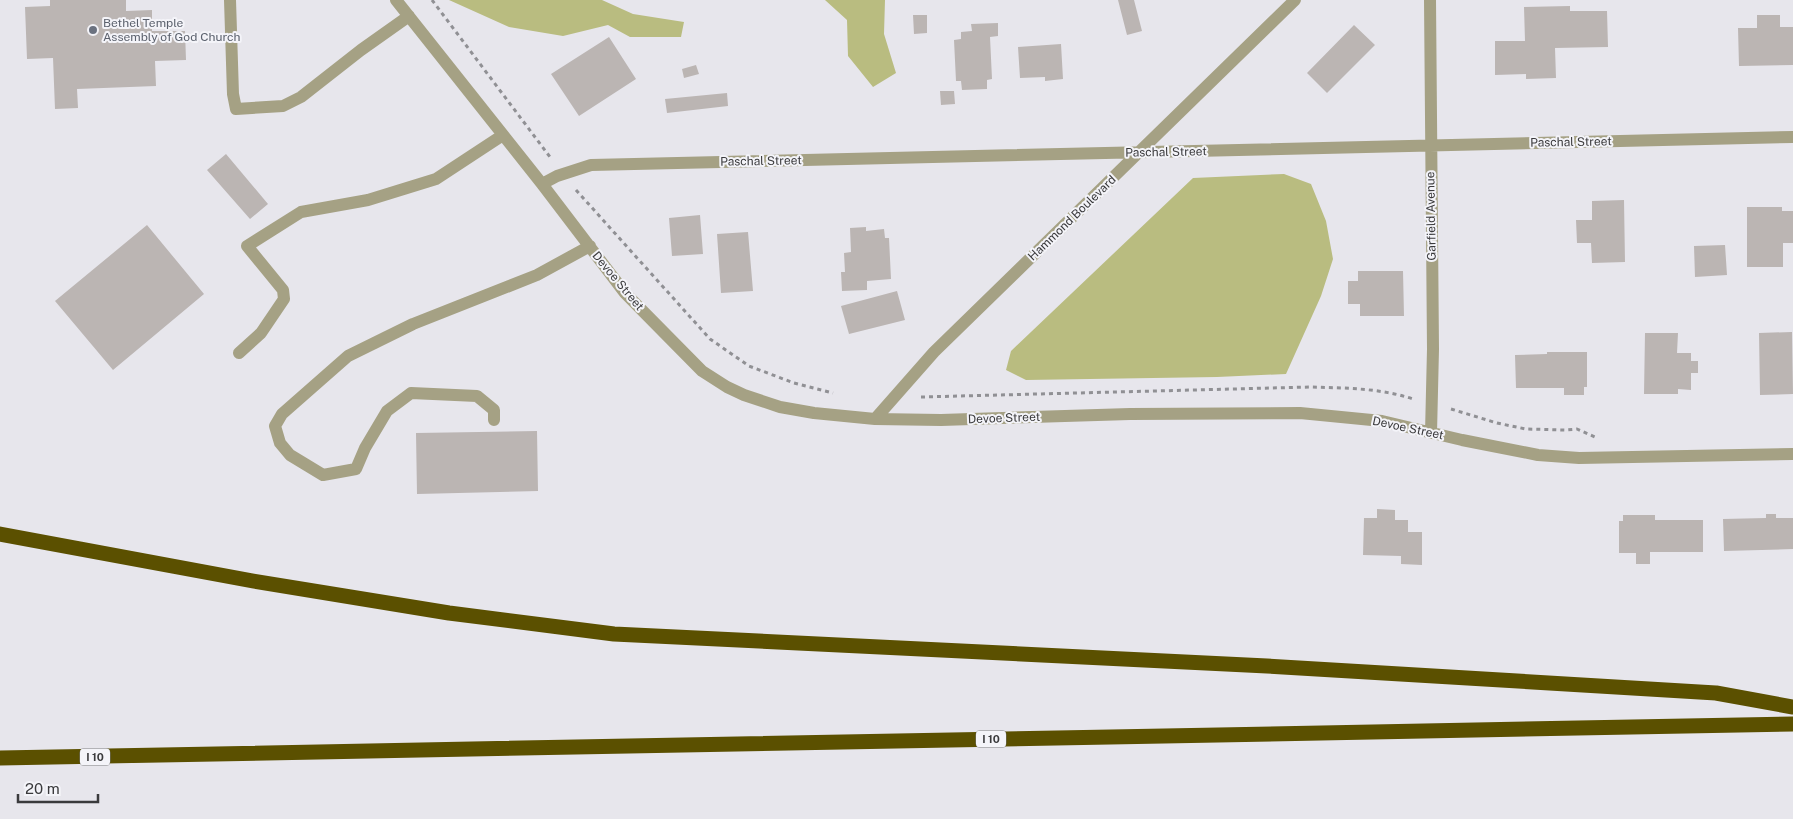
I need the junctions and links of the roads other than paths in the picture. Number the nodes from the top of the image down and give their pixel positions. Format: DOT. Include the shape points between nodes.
graph roads {
  1 [pos="230,0"];
  2 [pos="396,0"];
  3 [pos="1295,0"];
  4 [pos="1430,0"];
  5 [pos="409,16"];
  6 [pos="503,135"];
  7 [pos="1793,137"];
  8 [pos="1430,146"];
  9 [pos="1140,152"];
  10 [pos="542,184"];
  11 [pos="590,246"];
  12 [pos="239,353"];
  13 [pos="875,419"];
  14 [pos="494,420"];
  15 [pos="1431,433"];
  16 [pos="1793,454"];
  17 [pos="2,534"];
  18 [pos="1793,707"];
  19 [pos="1793,724"];
  20 [pos="0,758"];
  1 -- 5 [label="street" via="232,94 236,109 283,106 301,98"];
  2 -- 5 [label="street, Devoe Street"];
  3 -- 9 [label="street, Hammond Boulevard"];
  4 -- 8 [label="street, Garfield Avenue"];
  5 -- 6 [label="street, Devoe Street"];
  6 -- 10 [label="street, Devoe Street"];
  6 -- 12 [label="street" via="436,179 368,200 301,212 247,246 283,290 284,299 261,333"];
  7 -- 8 [label="street, Paschal Street"];
  8 -- 9 [label="street, Paschal Street"];
  8 -- 15 [label="street, Garfield Avenue"];
  9 -- 10 [label="street, Paschal Street" via="591,165"];
  9 -- 13 [label="street, Hammond Boulevard" via="934,352"];
  10 -- 11 [label="street, Devoe Street"];
  11 -- 13 [label="street, Devoe Street" via="625,293 702,371 727,387 780,408"];
  11 -- 14 [label="street" via="537,274 413,324 348,356 282,414 276,426 280,443 290,455 324,475 356,468 386,412 411,393 477,396 494,410"];
  13 -- 15 [label="street, Devoe Street" via="1300,413 1382,421"];
  15 -- 16 [label="street, Devoe Street" via="1538,455 1579,458"];
  17 -- 18 [label="highway" via="430,610 614,634 1267,666 1716,693"];
  19 -- 20 [label="highway, I 10"];
}
